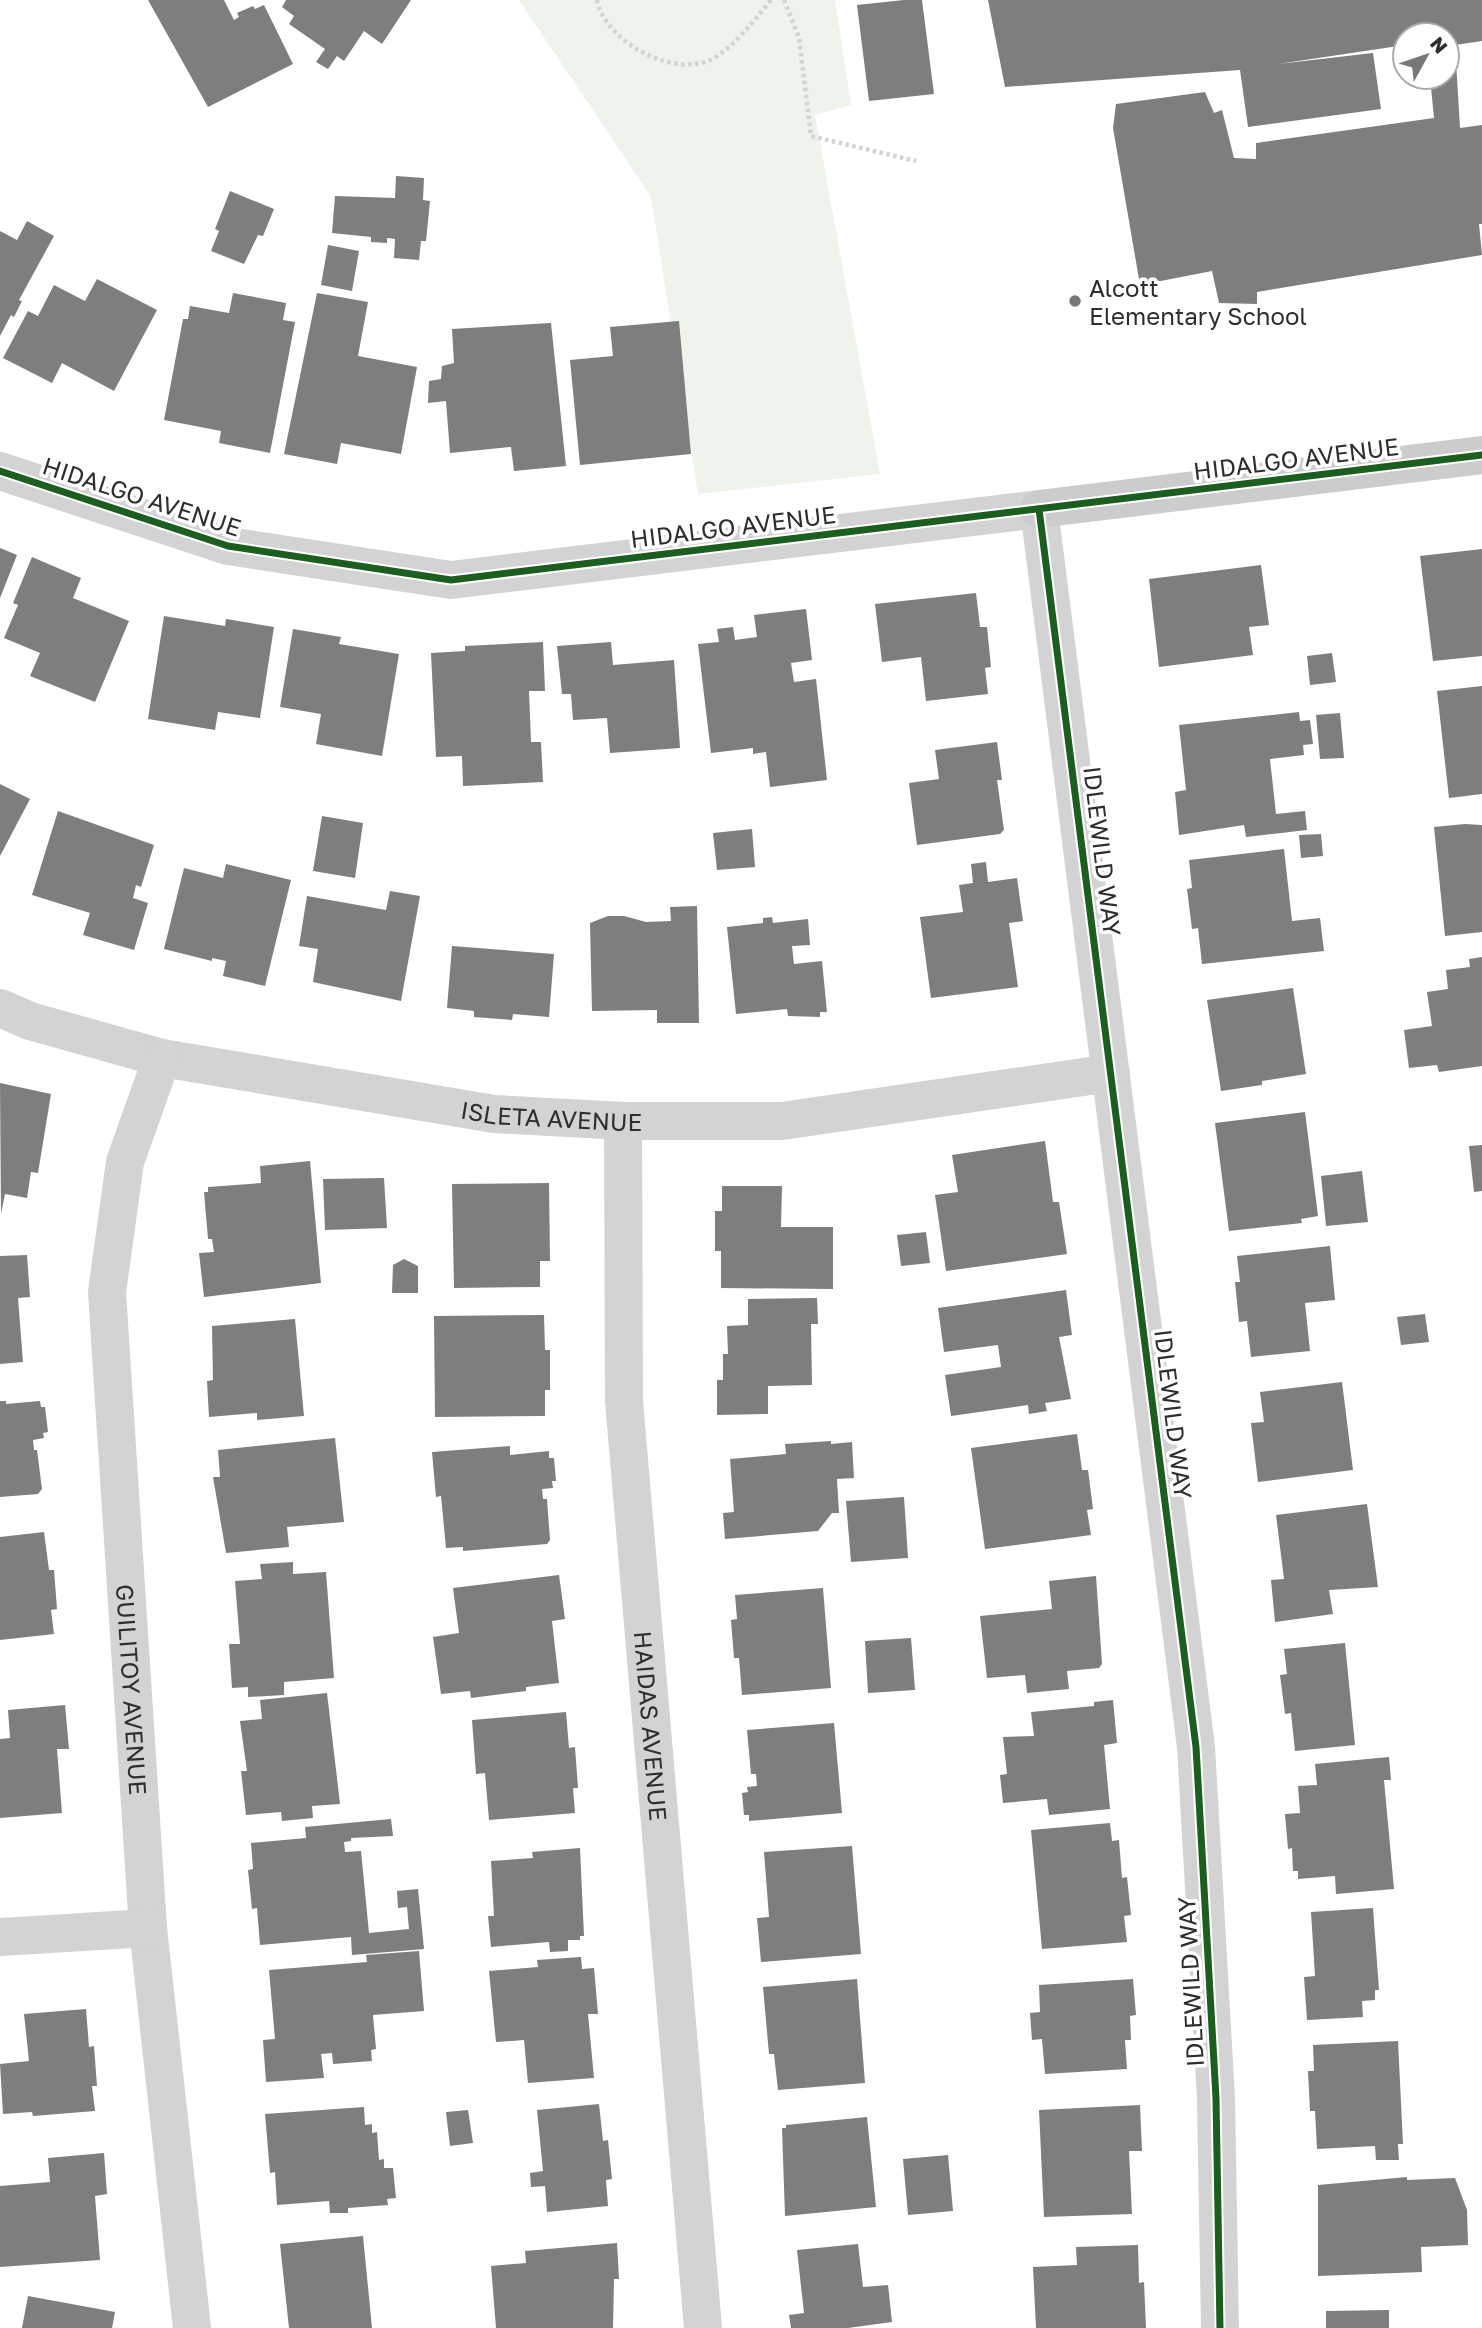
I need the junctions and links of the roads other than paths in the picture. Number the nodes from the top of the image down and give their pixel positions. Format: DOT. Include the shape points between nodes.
graph roads {
  1 [pos="1482,455"];
  2 [pos="0,471"];
  3 [pos="1039,509"];
  4 [pos="0,1008"];
  5 [pos="162,1058"];
  6 [pos="1111,1073"];
  7 [pos="622,1121"];
  8 [pos="148,1928"];
  9 [pos="0,1937"];
  10 [pos="192,2328"];
  11 [pos="703,2328"];
  12 [pos="1220,2328"];
  1 -- 3 [label="street, HIDALGO AVENUE"];
  2 -- 3 [label="street, HIDALGO AVENUE" via="228,546 451,580"];
  3 -- 6 [label="street, IDLEWILD WAY"];
  4 -- 5 [label="street, ISLETA AVENUE" via="30,1021"];
  5 -- 7 [label="street, ISLETA AVENUE" via="494,1114"];
  5 -- 8 [label="street, GUILITOY AVENUE" via="125,1162 107,1292"];
  6 -- 7 [label="street, ISLETA AVENUE" via="782,1121"];
  6 -- 12 [label="street, IDLEWILD WAY" via="1196,1747 1216,2098"];
  7 -- 11 [label="street, HAIDAS AVENUE" via="624,1401"];
  8 -- 9 [label="street"];
  8 -- 10 [label="street, GUILITOY AVENUE"];
}
